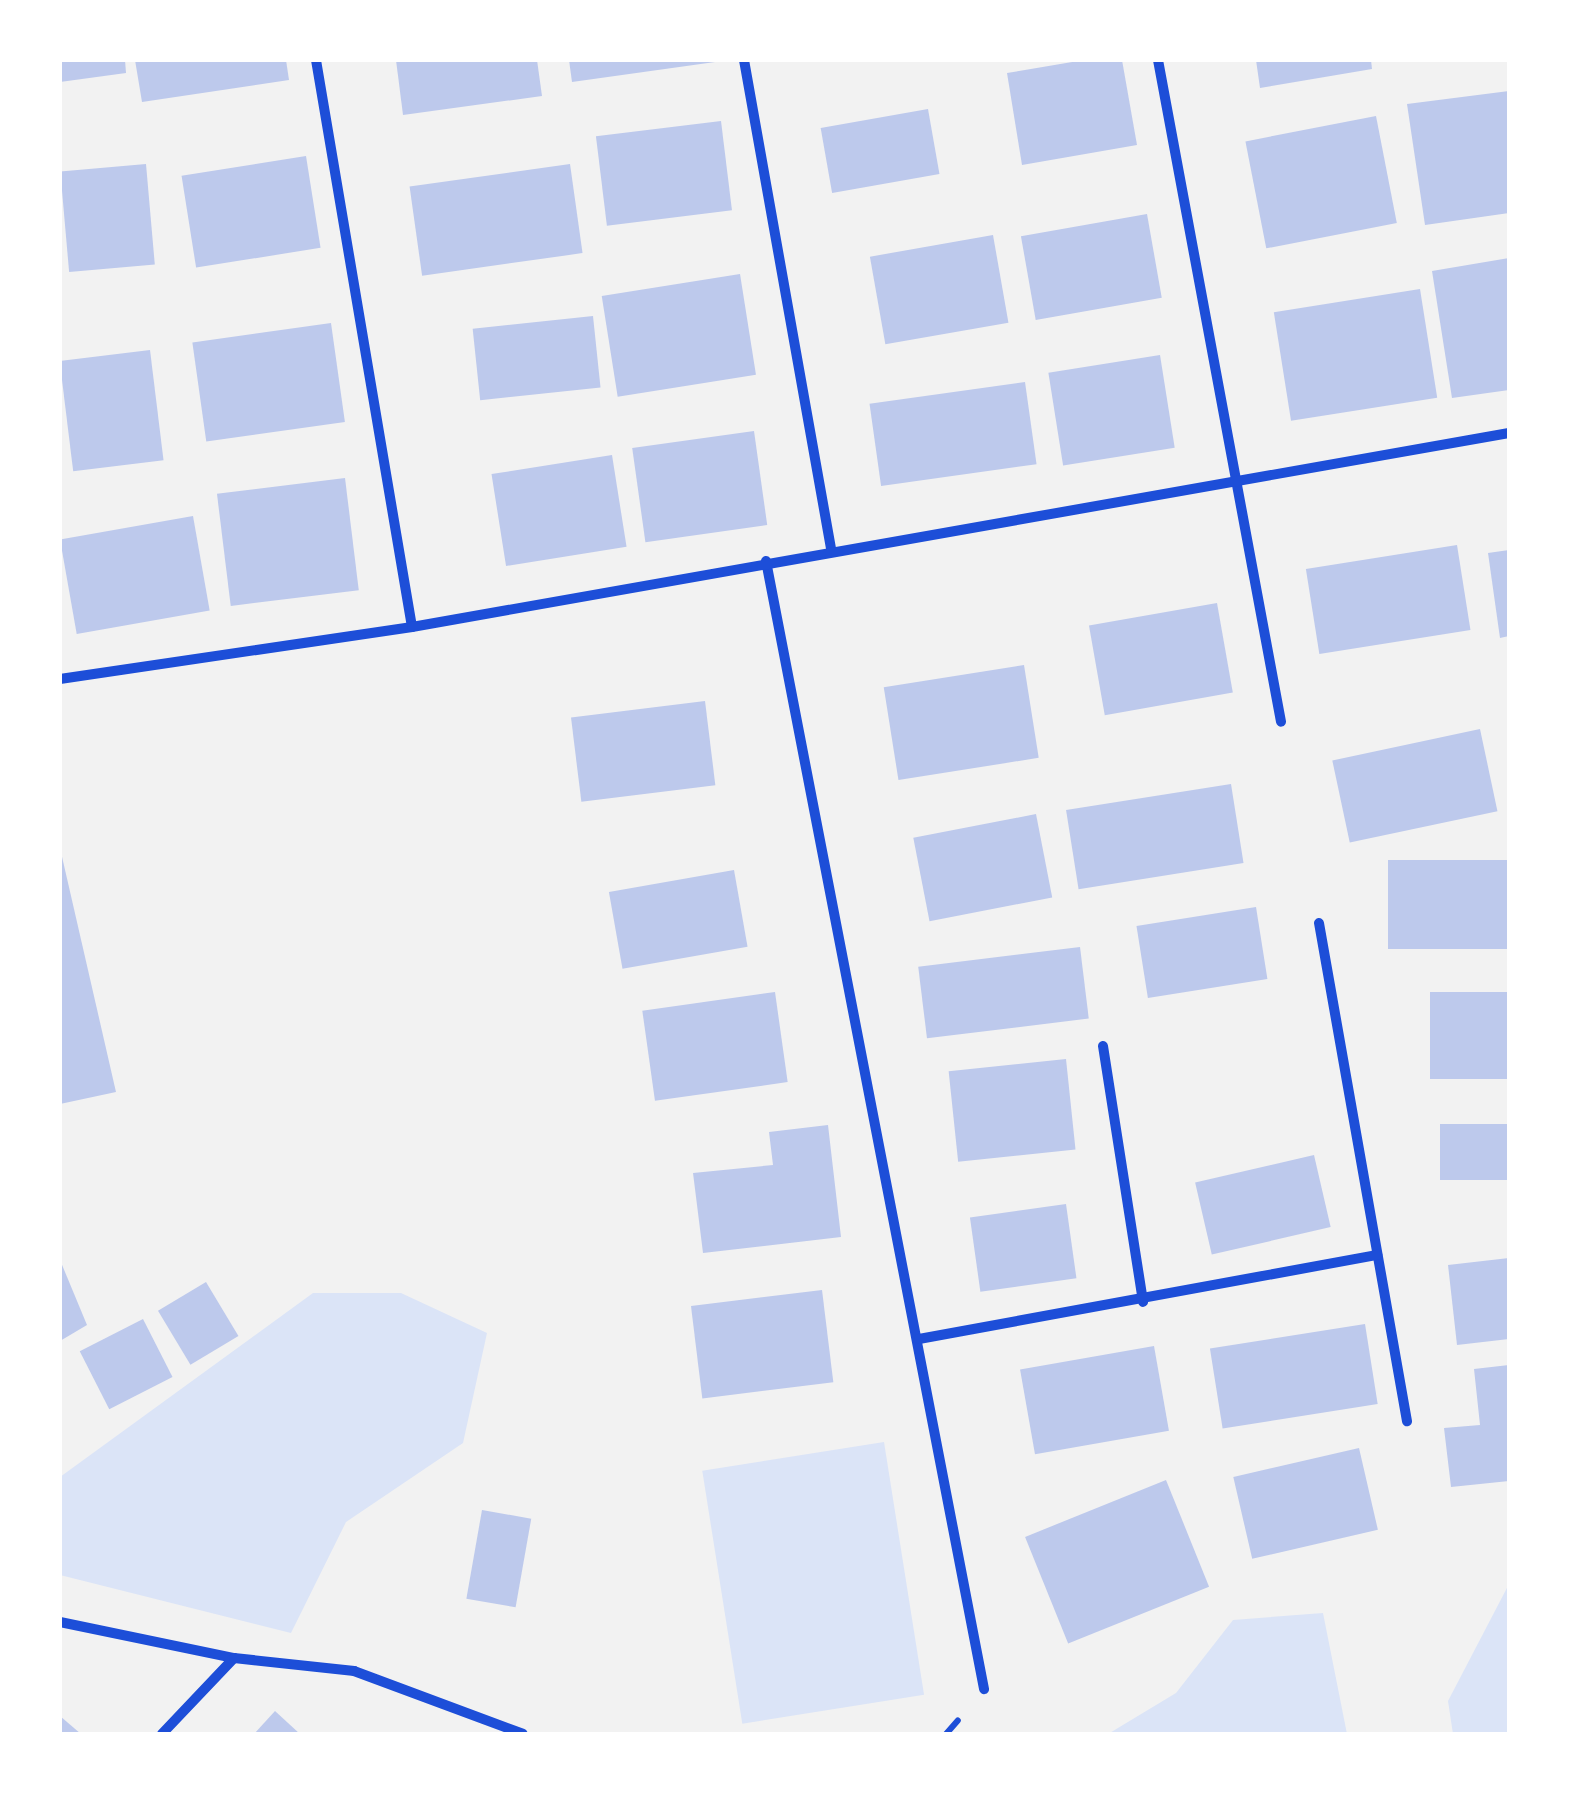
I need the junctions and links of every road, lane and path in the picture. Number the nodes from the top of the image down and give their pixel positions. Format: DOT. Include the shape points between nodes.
graph roads {
  1 [pos="316,60"];
  2 [pos="744,60"];
  3 [pos="1158,60"];
  4 [pos="1509,434"];
  5 [pos="1233,478"];
  6 [pos="831,550"];
  7 [pos="766,562"];
  8 [pos="412,627"];
  9 [pos="60,679"];
  10 [pos="1282,722"];
  11 [pos="1319,922"];
  12 [pos="1102,1046"];
  13 [pos="1378,1255"];
  14 [pos="1143,1302"];
  15 [pos="919,1339"];
  16 [pos="1407,1421"];
  17 [pos="60,1622"];
  18 [pos="234,1658"];
  19 [pos="984,1689"];
  20 [pos="162,1734"];
  21 [pos="523,1734"];
  1 -- 8 [label="street"];
  2 -- 6 [label="street"];
  3 -- 5 [label="street"];
  4 -- 5 [label="street"];
  5 -- 6 [label="street"];
  5 -- 10 [label="street"];
  6 -- 7 [label="street"];
  7 -- 8 [label="street"];
  7 -- 15 [label="street"];
  8 -- 9 [label="street"];
  11 -- 13 [label="street"];
  12 -- 14 [label="street"];
  13 -- 14 [label="street"];
  13 -- 16 [label="street"];
  14 -- 15 [label="street"];
  15 -- 19 [label="street"];
  17 -- 18 [label="street"];
  18 -- 20 [label="street"];
  18 -- 21 [label="street" via="354,1671"];
}
